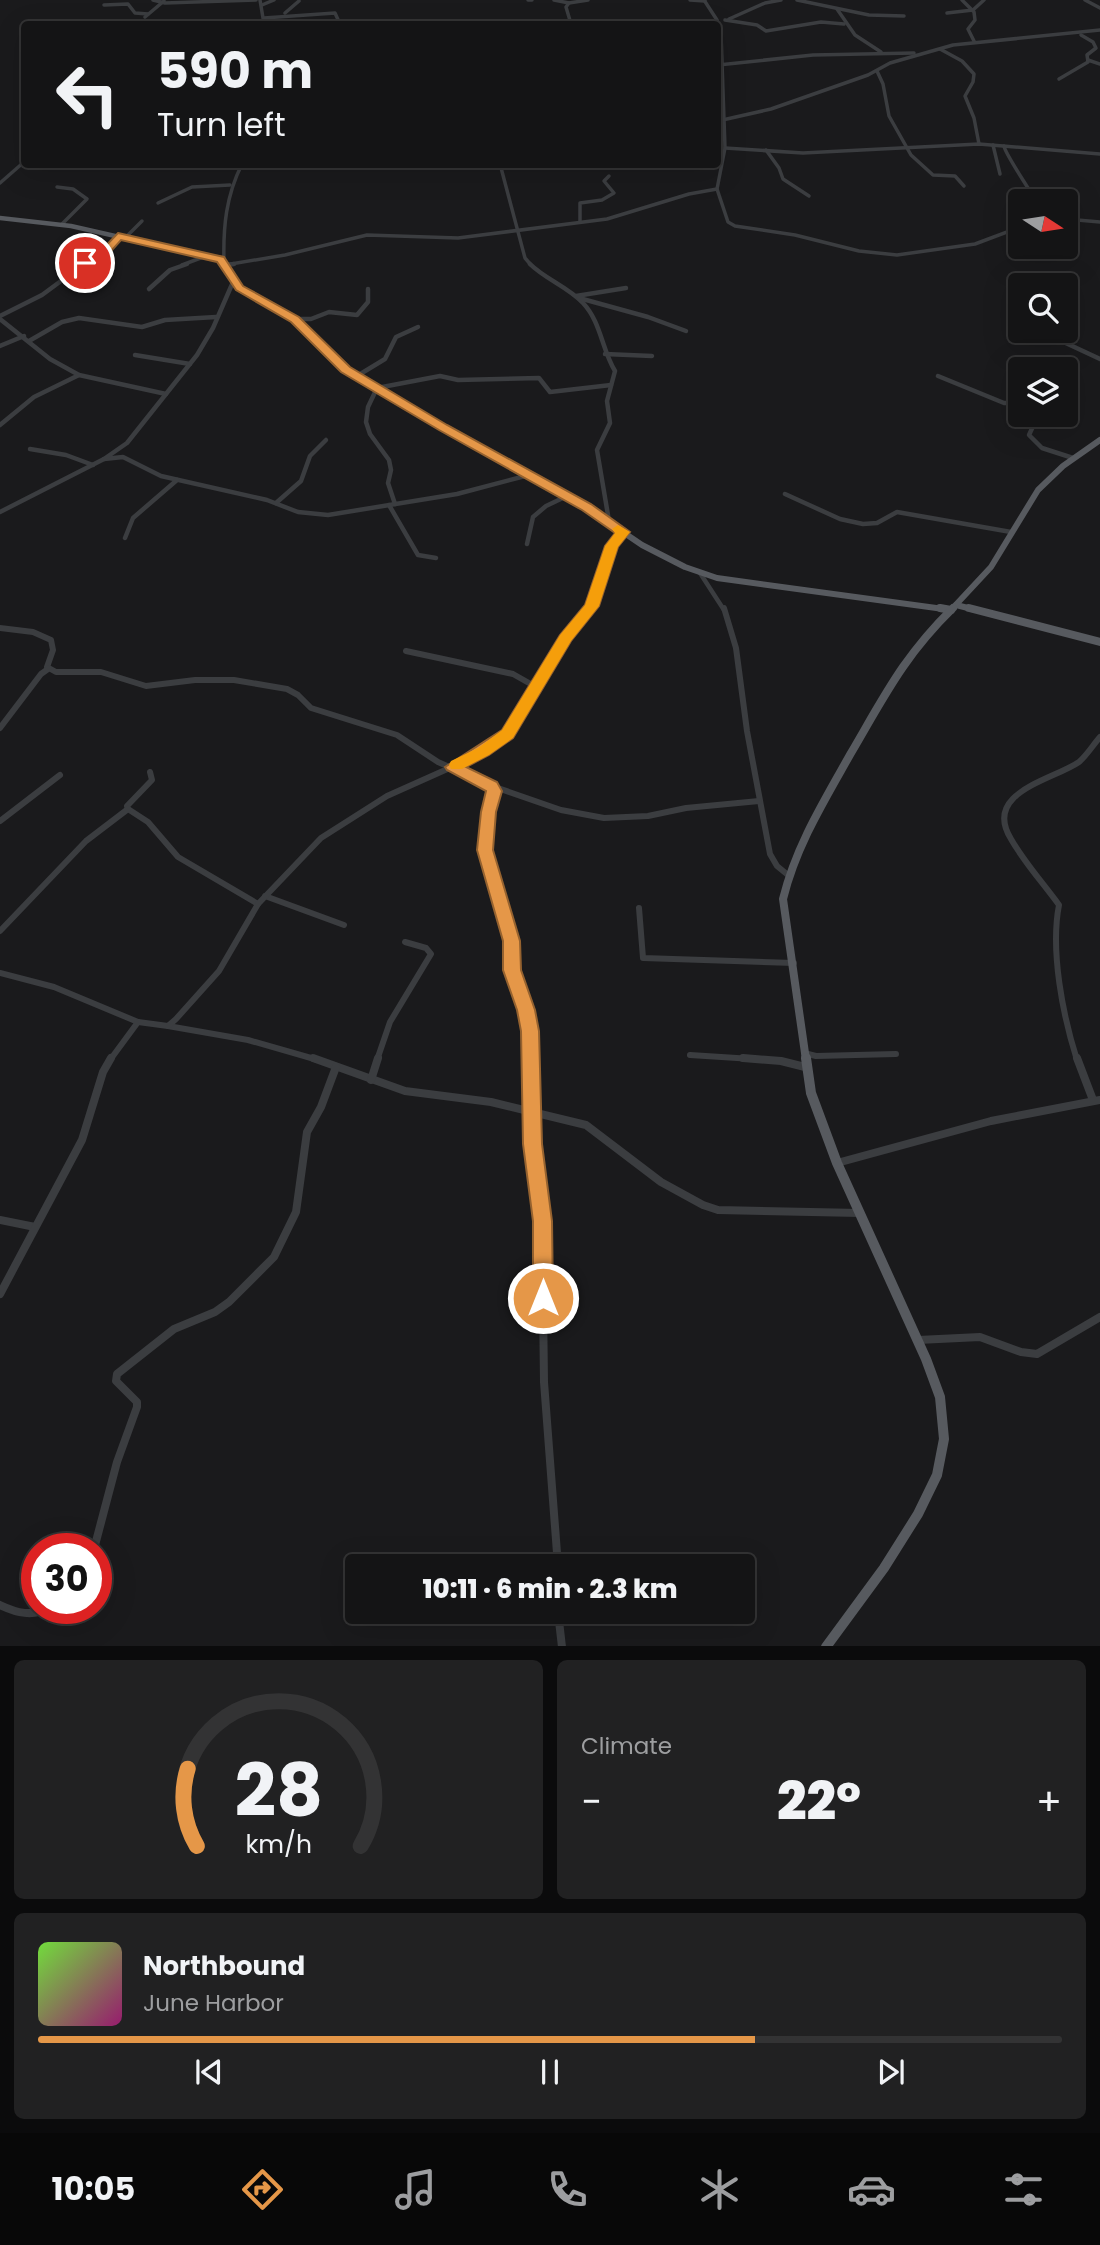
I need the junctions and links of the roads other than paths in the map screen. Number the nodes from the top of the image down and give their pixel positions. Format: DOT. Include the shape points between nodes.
graph roads {
  1 [pos="153,0"];
  2 [pos="258,0"];
  3 [pos="274,0"];
  4 [pos="554,0"];
  5 [pos="588,0"];
  6 [pos="690,0"];
  7 [pos="781,0"];
  8 [pos="797,0"];
  9 [pos="962,0"];
  10 [pos="984,0"];
  11 [pos="1085,0"];
  12 [pos="164,1"];
  13 [pos="299,1"];
  14 [pos="705,1"];
  15 [pos="127,2"];
  16 [pos="569,3"];
  17 [pos="104,5"];
  18 [pos="262,5"];
  19 [pos="1100,8"];
  20 [pos="837,9"];
  21 [pos="973,10"];
  22 [pos="947,13"];
  23 [pos="148,14"];
  24 [pos="282,15"];
  25 [pos="904,16"];
  26 [pos="264,18"];
  27 [pos="717,20"];
  28 [pos="725,20"];
  29 [pos="142,21"];
  30 [pos="339,21"];
  31 [pos="570,21"];
  32 [pos="844,23"];
  33 [pos="1100,30"];
  34 [pos="1080,34"];
  35 [pos="974,41"];
  36 [pos="721,45"];
  37 [pos="940,49"];
  38 [pos="883,53"];
  39 [pos="926,53"];
  40 [pos="1088,60"];
  41 [pos="721,64"];
  42 [pos="724,64"];
  43 [pos="1100,64"];
  44 [pos="877,71"];
  45 [pos="1059,79"];
  46 [pos="725,119"];
  47 [pos="721,120"];
  48 [pos="979,144"];
  49 [pos="993,145"];
  50 [pos="1004,146"];
  51 [pos="725,148"];
  52 [pos="902,148"];
  53 [pos="766,150"];
  54 [pos="1100,154"];
  55 [pos="21,165"];
  56 [pos="240,168"];
  57 [pos="501,168"];
  58 [pos="1000,174"];
  59 [pos="610,176"];
  60 [pos="0,183"];
  61 [pos="230,185"];
  62 [pos="964,186"];
  63 [pos="57,187"];
  64 [pos="717,189"];
  65 [pos="1029,189"];
  66 [pos="809,196"];
  67 [pos="158,203"];
  68 [pos="0,218"];
  69 [pos="1078,220"];
  70 [pos="142,221"];
  71 [pos="580,222"];
  72 [pos="1100,222"];
  73 [pos="61,225"];
  74 [pos="518,230"];
  75 [pos="1008,232"];
  76 [pos="121,237"];
  77 [pos="206,256"];
  78 [pos="225,263"];
  79 [pos="233,282"];
  80 [pos="626,288"];
  81 [pos="149,289"];
  82 [pos="368,289"];
  83 [pos="577,297"];
  84 [pos="0,317"];
  85 [pos="216,317"];
  86 [pos="295,319"];
  87 [pos="418,327"];
  88 [pos="686,331"];
  89 [pos="24,336"];
  90 [pos="29,341"];
  91 [pos="1066,343"];
  92 [pos="0,346"];
  93 [pos="135,355"];
  94 [pos="605,355"];
  95 [pos="652,356"];
  96 [pos="1100,359"];
  97 [pos="190,364"];
  98 [pos="79,375"];
  99 [pos="357,376"];
  100 [pos="938,376"];
  101 [pos="611,386"];
  102 [pos="377,388"];
  103 [pos="166,394"];
  104 [pos="1008,402"];
  105 [pos="0,425"];
  106 [pos="1033,427"];
  107 [pos="326,440"];
  108 [pos="1100,440"];
  109 [pos="30,449"];
  110 [pos="1073,458"];
  111 [pos="104,459"];
  112 [pos="93,464"];
  113 [pos="529,475"];
  114 [pos="177,480"];
  115 [pos="785,494"];
  116 [pos="567,496"];
  117 [pos="276,503"];
  118 [pos="392,504"];
  119 [pos="0,512"];
  120 [pos="609,521"];
  121 [pos="623,532"];
  122 [pos="1011,533"];
  123 [pos="125,538"];
  124 [pos="527,544"];
  125 [pos="436,558"];
  126 [pos="700,573"];
  127 [pos="954,608"];
  128 [pos="0,628"];
  129 [pos="1100,642"];
  130 [pos="406,651"];
  131 [pos="48,669"];
  132 [pos="536,687"];
  133 [pos="0,729"];
  134 [pos="1100,737"];
  135 [pos="453,767"];
  136 [pos="150,772"];
  137 [pos="60,775"];
  138 [pos="492,786"];
  139 [pos="759,801"];
  140 [pos="128,809"];
  141 [pos="0,821"];
  142 [pos="788,875"];
  143 [pos="265,896"];
  144 [pos="258,904"];
  145 [pos="639,908"];
  146 [pos="344,925"];
  147 [pos="0,931"];
  148 [pos="405,942"];
  149 [pos="794,963"];
  150 [pos="0,973"];
  151 [pos="138,1022"];
  152 [pos="168,1026"];
  153 [pos="804,1053"];
  154 [pos="896,1054"];
  155 [pos="690,1055"];
  156 [pos="336,1067"];
  157 [pos="805,1067"];
  158 [pos="371,1080"];
  159 [pos="1097,1100"];
  160 [pos="531,1110"];
  161 [pos="837,1163"];
  162 [pos="860,1213"];
  163 [pos="0,1220"];
  164 [pos="35,1227"];
  165 [pos="0,1294"];
  166 [pos="1100,1317"];
  167 [pos="918,1340"];
  168 [pos="98,1533"];
  169 [pos="557,1554"];
  170 [pos="0,1605"];
  171 [pos="21,1613"];
  172 [pos="559,1624"];
  173 [pos="562,1646"];
  174 [pos="827,1646"];
  1 -- 12 [label="street"];
  2 -- 12 [label="street"];
  2 -- 18 [label="street"];
  3 -- 18 [label="street"];
  4 -- 16 [label="street"];
  5 -- 16 [label="street"];
  6 -- 14 [label="street"];
  7 -- 28 [label="street"];
  8 -- 20 [label="street"];
  9 -- 21 [label="street"];
  10 -- 21 [label="street"];
  11 -- 19 [label="street"];
  12 -- 23 [label="street"];
  13 -- 24 [label="street"];
  14 -- 27 [label="street"];
  15 -- 17 [label="street"];
  15 -- 23 [label="street" via="135,13"];
  16 -- 31 [label="street"];
  18 -- 26 [label="street"];
  20 -- 25 [label="street" via="887,19"];
  20 -- 32 [label="street"];
  21 -- 22 [label="street"];
  21 -- 35 [label="street" via="975,20 968,29"];
  23 -- 29 [label="street"];
  24 -- 26 [label="street"];
  24 -- 30 [label="street" via="335,13"];
  27 -- 28 [label="street"];
  28 -- 32 [label="street" via="766,31"];
  32 -- 38 [label="street" via="855,37"];
  33 -- 34 [label="street"];
  34 -- 35 [label="street"];
  34 -- 40 [label="street" via="1096,45"];
  35 -- 37 [label="street"];
  36 -- 42 [label="street"];
  37 -- 39 [label="street"];
  37 -- 48 [label="street" via="973,72 965,96"];
  38 -- 39 [label="street"];
  38 -- 42 [label="street"];
  39 -- 44 [label="street"];
  40 -- 43 [label="street"];
  40 -- 45 [label="street"];
  41 -- 42 [label="street"];
  42 -- 46 [label="street"];
  44 -- 46 [label="street" via="771,109"];
  44 -- 52 [label="street"];
  46 -- 47 [label="street"];
  46 -- 51 [label="street"];
  48 -- 49 [label="street"];
  48 -- 52 [label="street"];
  49 -- 50 [label="street"];
  49 -- 58 [label="street"];
  50 -- 54 [label="street"];
  50 -- 65 [label="street" via="1005,155"];
  51 -- 53 [label="street"];
  51 -- 64 [label="street"];
  52 -- 53 [label="street"];
  52 -- 62 [label="street" via="930,173 955,176"];
  53 -- 66 [label="street" via="783,179"];
  55 -- 60 [label="street"];
  56 -- 61 [label="street"];
  57 -- 74 [label="street"];
  59 -- 71 [label="street" via="604,181 614,193 580,203"];
  61 -- 67 [label="street" via="194,184"];
  61 -- 78 [label="street" via="224,214"];
  63 -- 73 [label="street" via="73,189 87,199"];
  64 -- 71 [label="street"];
  64 -- 75 [label="street" via="723,215 735,226 880,254 941,251"];
  68 -- 73 [label="main road"];
  69 -- 72 [label="street"];
  70 -- 76 [label="street"];
  71 -- 74 [label="street"];
  73 -- 76 [label="main road"];
  74 -- 78 [label="street" via="458,237 367,235 285,255"];
  74 -- 83 [label="street" via="528,263"];
  76 -- 77 [label="main road"];
  76 -- 84 [label="street" via="100,258"];
  77 -- 78 [label="main road"];
  77 -- 81 [label="street" via="170,270"];
  78 -- 79 [label="main road"];
  79 -- 85 [label="street"];
  79 -- 86 [label="main road"];
  80 -- 83 [label="street"];
  82 -- 86 [label="street" via="368,302 357,315 329,313"];
  83 -- 88 [label="street"];
  83 -- 94 [label="street" via="601,334"];
  84 -- 89 [label="street"];
  85 -- 90 [label="street" via="165,320 142,327 79,318"];
  85 -- 97 [label="street"];
  86 -- 99 [label="main road" via="333,359"];
  87 -- 99 [label="street" via="393,337 385,359"];
  89 -- 90 [label="street"];
  89 -- 92 [label="street"];
  90 -- 98 [label="street"];
  91 -- 96 [label="street"];
  93 -- 97 [label="street"];
  94 -- 95 [label="street"];
  94 -- 101 [label="street" via="614,371"];
  97 -- 103 [label="street"];
  98 -- 103 [label="street"];
  98 -- 105 [label="street" via="34,397"];
  99 -- 102 [label="main road"];
  100 -- 104 [label="street"];
  101 -- 102 [label="street" via="550,392 539,378 458,380 440,376"];
  101 -- 120 [label="street" via="607,401 610,423 597,450"];
  102 -- 113 [label="main road"];
  102 -- 118 [label="street" via="365,425 391,467"];
  103 -- 111 [label="street" via="133,436"];
  106 -- 110 [label="street" via="1032,442"];
  107 -- 117 [label="street" via="310,456 301,481"];
  108 -- 110 [label="main road"];
  109 -- 112 [label="street"];
  110 -- 122 [label="main road" via="1031,499"];
  111 -- 112 [label="street"];
  111 -- 114 [label="street" via="127,458 155,475"];
  112 -- 119 [label="street"];
  113 -- 116 [label="main road"];
  113 -- 118 [label="street"];
  114 -- 117 [label="street"];
  114 -- 123 [label="street" via="132,518"];
  115 -- 122 [label="street" via="866,524 897,512"];
  116 -- 120 [label="main road"];
  116 -- 124 [label="street" via="533,517"];
  117 -- 118 [label="street" via="299,512 328,515"];
  118 -- 125 [label="street" via="391,515 418,555"];
  120 -- 121 [label="main road"];
  121 -- 126 [label="main road"];
  121 -- 132 [label="street" via="611,546 592,606"];
  122 -- 127 [label="main road" via="984,576"];
  126 -- 127 [label="main road"];
  126 -- 139 [label="street" via="714,589 736,645"];
  127 -- 129 [label="main road"];
  127 -- 142 [label="main road" via="894,677"];
  128 -- 131 [label="street" via="33,632 51,640"];
  130 -- 132 [label="street" via="513,674"];
  131 -- 133 [label="street"];
  131 -- 135 [label="street" via="56,673 101,672 146,686 208,680 269,685 292,691 320,712 397,735"];
  132 -- 135 [label="street" via="504,738"];
  134 -- 159 [label="street" via="1077,763 1026,787 1008,806 1004,825 1059,905 1054,926 1065,1022 1081,1074"];
  135 -- 138 [label="street"];
  135 -- 143 [label="street" via="405,786 341,822"];
  136 -- 140 [label="street" via="152,780"];
  137 -- 141 [label="street"];
  138 -- 139 [label="street" via="561,810 604,818 648,817"];
  138 -- 160 [label="street" via="485,850 530,1031"];
  139 -- 142 [label="street" via="770,854"];
  140 -- 144 [label="street" via="148,822 178,857"];
  140 -- 147 [label="street" via="86,841"];
  142 -- 149 [label="main road" via="783,899"];
  143 -- 144 [label="street"];
  143 -- 146 [label="street"];
  144 -- 152 [label="street" via="219,971"];
  145 -- 149 [label="street" via="643,958"];
  148 -- 158 [label="street" via="431,954 390,1022"];
  149 -- 153 [label="main road"];
  150 -- 151 [label="street" via="54,987"];
  151 -- 152 [label="street"];
  151 -- 164 [label="street" via="103,1072 82,1140"];
  152 -- 156 [label="street" via="248,1040"];
  153 -- 154 [label="street"];
  153 -- 157 [label="main road"];
  155 -- 157 [label="street"];
  156 -- 158 [label="street"];
  156 -- 168 [label="street" via="307,1132 296,1212 274,1257 229,1302 174,1329 117,1374 116,1381 137,1407"];
  157 -- 161 [label="main road"];
  158 -- 160 [label="street" via="405,1090"];
  159 -- 161 [label="street" via="990,1121"];
  160 -- 162 [label="street" via="586,1125 661,1182 703,1205 719,1210"];
  160 -- 169 [label="street" via="542,1221 544,1382"];
  161 -- 162 [label="main road"];
  162 -- 167 [label="main road"];
  163 -- 164 [label="street"];
  164 -- 165 [label="street"];
  166 -- 167 [label="street" via="1038,1354 980,1337"];
  167 -- 174 [label="main road" via="940,1397 944,1438 937,1475 919,1514"];
  170 -- 171 [label="street"];
  172 -- 173 [label="street"];
}
